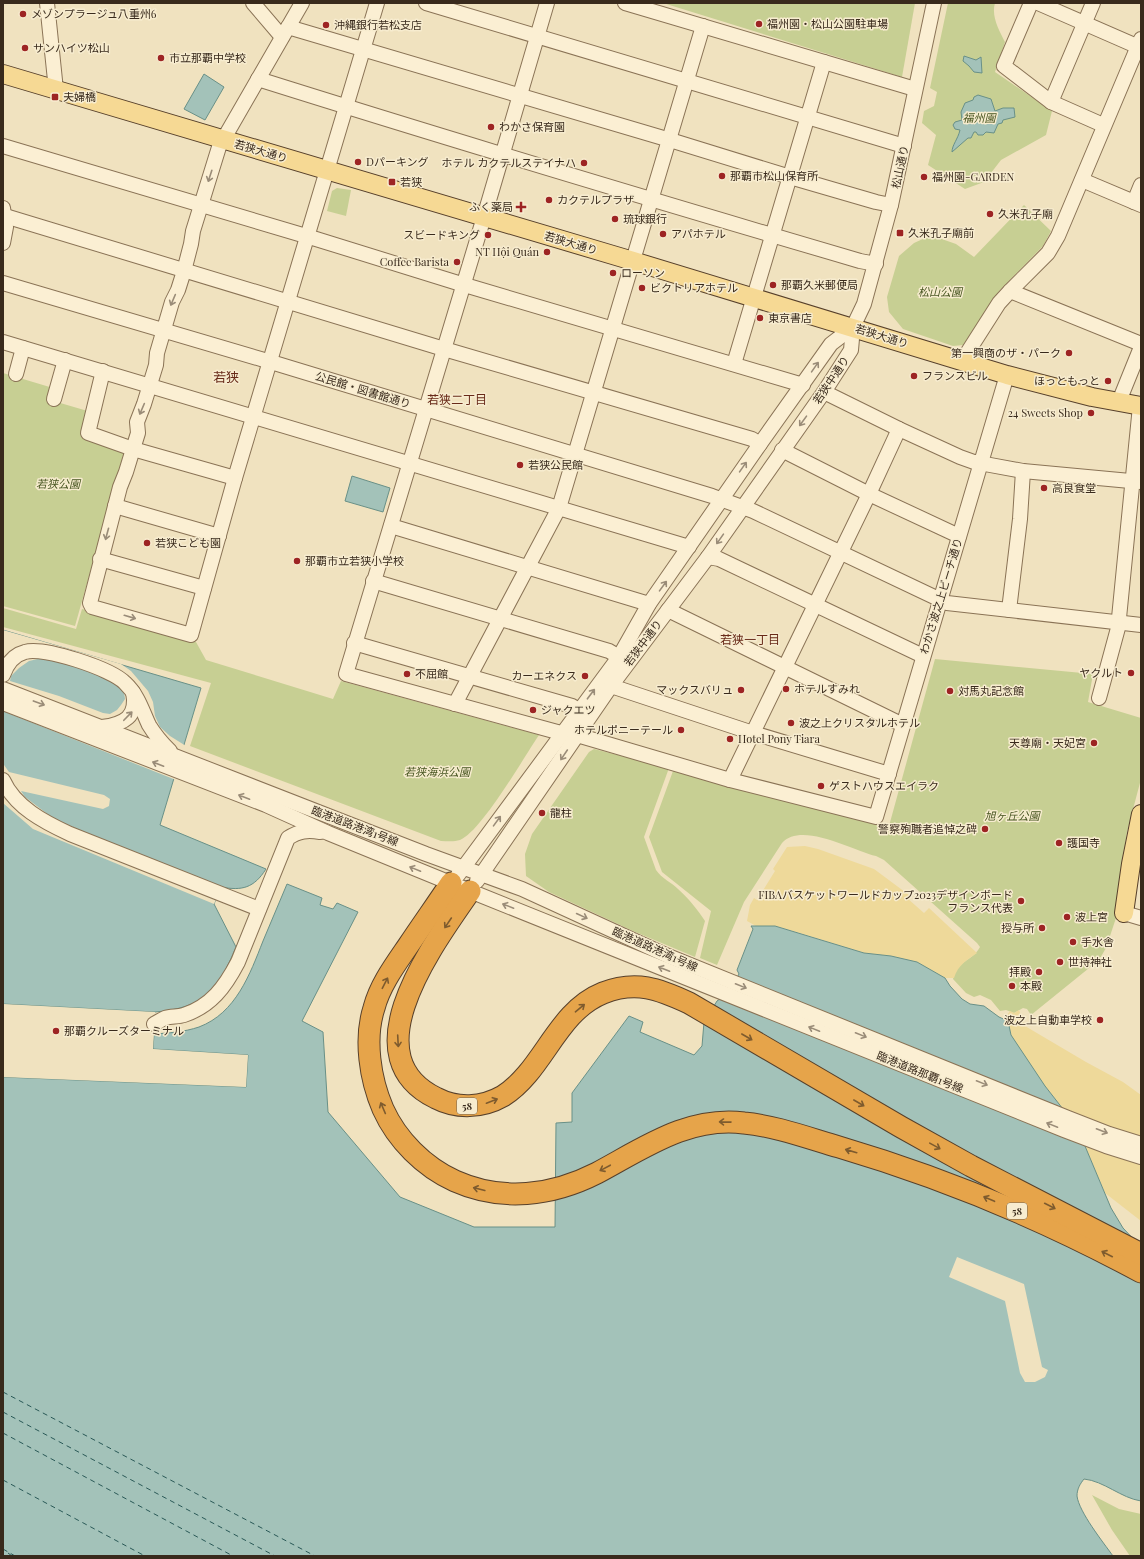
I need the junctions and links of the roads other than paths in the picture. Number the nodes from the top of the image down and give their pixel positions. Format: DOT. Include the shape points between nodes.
graph roads {
  1 [pos="47,3"];
  2 [pos="254,3"];
  3 [pos="302,3"];
  4 [pos="377,3"];
  5 [pos="426,3"];
  6 [pos="547,3"];
  7 [pos="625,3"];
  8 [pos="934,3"];
  9 [pos="1031,3"];
  10 [pos="1038,3"];
  11 [pos="1093,3"];
  12 [pos="1084,23"];
  13 [pos="703,26"];
  14 [pos="285,32"];
  15 [pos="537,37"];
  16 [pos="1140,44"];
  17 [pos="364,50"];
  18 [pos="824,62"];
  19 [pos="3,74"];
  20 [pos="258,79"];
  21 [pos="687,82"];
  22 [pos="915,89"];
  23 [pos="56,90"];
  24 [pos="520,95"];
  25 [pos="1051,102"];
  26 [pos="347,107"];
  27 [pos="807,118"];
  28 [pos="1103,125"];
  29 [pos="223,140"];
  30 [pos="670,140"];
  31 [pos="3,146"];
  32 [pos="904,146"];
  33 [pos="502,154"];
  34 [pos="327,170"];
  35 [pos="790,177"];
  36 [pos="1082,180"];
  37 [pos="1141,185"];
  38 [pos="652,200"];
  39 [pos="201,204"];
  40 [pos="1137,204"];
  41 [pos="891,205"];
  42 [pos="484,217"];
  43 [pos="4,220"];
  44 [pos="772,235"];
  45 [pos="308,236"];
  46 [pos="3,242"];
  47 [pos="633,261"];
  48 [pos="876,264"];
  49 [pos="184,271"];
  50 [pos="3,284"];
  51 [pos="463,285"];
  52 [pos="1010,291"];
  53 [pos="754,298"];
  54 [pos="288,302"];
  55 [pos="853,327"];
  56 [pos="613,328"];
  57 [pos="163,331"];
  58 [pos="3,342"];
  59 [pos="1141,346"];
  60 [pos="23,348"];
  61 [pos="444,349"];
  62 [pos="64,360"];
  63 [pos="962,361"];
  64 [pos="270,362"];
  65 [pos="734,364"];
  66 [pos="103,372"];
  67 [pos="16,374"];
  68 [pos="1007,375"];
  69 [pos="150,385"];
  70 [pos="803,385"];
  71 [pos="594,392"];
  72 [pos="824,392"];
  73 [pos="54,399"];
  74 [pos="1120,403"];
  75 [pos="1140,406"];
  76 [pos="426,409"];
  77 [pos="254,416"];
  78 [pos="899,429"];
  79 [pos="760,444"];
  80 [pos="133,448"];
  81 [pos="782,450"];
  82 [pos="575,454"];
  83 [pos="410,463"];
  84 [pos="980,464"];
  85 [pos="1023,471"];
  86 [pos="235,478"];
  87 [pos="1137,482"];
  88 [pos="869,494"];
  89 [pos="722,499"];
  90 [pos="115,506"];
  91 [pos="743,507"];
  92 [pos="559,508"];
  93 [pos="391,526"];
  94 [pos="219,536"];
  95 [pos="959,536"];
  96 [pos="690,547"];
  97 [pos="840,552"];
  98 [pos="708,557"];
  99 [pos="100,559"];
  100 [pos="528,567"];
  101 [pos="373,581"];
  102 [pos="204,588"];
  103 [pos="940,601"];
  104 [pos="649,604"];
  105 [pos="815,604"];
  106 [pos="668,610"];
  107 [pos="1009,610"];
  108 [pos="500,619"];
  109 [pos="1118,622"];
  110 [pos="1141,625"];
  111 [pos="354,643"];
  112 [pos="923,656"];
  113 [pos="623,660"];
  114 [pos="785,668"];
  115 [pos="3,675"];
  116 [pos="470,675"];
  117 [pos="610,686"];
  118 [pos="3,689"];
  119 [pos="132,690"];
  120 [pos="1099,698"];
  121 [pos="3,703"];
  122 [pos="455,704"];
  123 [pos="579,710"];
  124 [pos="903,725"];
  125 [pos="102,727"];
  126 [pos="561,733"];
  127 [pos="753,733"];
  128 [pos="577,735"];
  129 [pos="176,756"];
  130 [pos="197,772"];
  131 [pos="889,774"];
  132 [pos="3,780"];
  133 [pos="730,780"];
  134 [pos="266,806"];
  135 [pos="1141,814"];
  136 [pos="328,833"];
  137 [pos="288,838"];
  138 [pos="469,879"];
  139 [pos="259,909"];
  140 [pos="1133,915"];
  141 [pos="702,977"];
  142 [pos="154,1024"];
  143 [pos="1141,1144"];
  144 [pos="1141,1157"];
  145 [pos="1141,1254"];
  146 [pos="1141,1272"];
  1 -- 23 [label="street"];
  2 -- 14 [label="street"];
  3 -- 14 [label="street"];
  4 -- 17 [label="street"];
  5 -- 15 [label="street"];
  6 -- 15 [label="street"];
  7 -- 13 [label="street"];
  8 -- 22 [label="street, 松山通り"];
  9 -- 25 [label="street" via="1004,66"];
  10 -- 12 [label="street"];
  11 -- 12 [label="street"];
  12 -- 16 [label="street"];
  12 -- 25 [label="street"];
  13 -- 18 [label="street"];
  13 -- 21 [label="street"];
  14 -- 17 [label="street"];
  14 -- 20 [label="street"];
  15 -- 21 [label="street"];
  15 -- 24 [label="street"];
  16 -- 28 [label="street"];
  17 -- 24 [label="street"];
  17 -- 26 [label="street"];
  18 -- 22 [label="street"];
  18 -- 27 [label="street"];
  19 -- 23 [label="main road, 若狭大通り"];
  20 -- 26 [label="street"];
  20 -- 29 [label="street"];
  21 -- 27 [label="street"];
  21 -- 30 [label="street"];
  22 -- 32 [label="street, 松山通り"];
  23 -- 29 [label="main road, 若狭大通り"];
  24 -- 30 [label="street"];
  24 -- 33 [label="street"];
  25 -- 28 [label="street"];
  26 -- 33 [label="street"];
  26 -- 34 [label="street"];
  27 -- 32 [label="street"];
  27 -- 35 [label="street"];
  28 -- 36 [label="street"];
  29 -- 34 [label="main road, 若狭大通り"];
  29 -- 39 [label="street, one-way"];
  30 -- 35 [label="street"];
  30 -- 38 [label="street"];
  31 -- 39 [label="street"];
  32 -- 41 [label="street, 松山通り"];
  33 -- 38 [label="street"];
  33 -- 42 [label="street"];
  34 -- 42 [label="main road, 若狭大通り"];
  34 -- 45 [label="street"];
  35 -- 41 [label="street"];
  35 -- 44 [label="street"];
  36 -- 40 [label="street"];
  36 -- 52 [label="street" via="1058,236 1048,252"];
  37 -- 40 [label="street"];
  38 -- 44 [label="street"];
  38 -- 47 [label="street"];
  39 -- 45 [label="street"];
  39 -- 49 [label="street" via="192,231"];
  41 -- 48 [label="street, 松山通り"];
  42 -- 47 [label="main road, 若狭大通り"];
  42 -- 51 [label="street"];
  43 -- 46 [label="street"];
  43 -- 49 [label="street"];
  44 -- 48 [label="street"];
  44 -- 53 [label="street"];
  45 -- 51 [label="street"];
  45 -- 54 [label="street"];
  47 -- 53 [label="main road, 若狭大通り"];
  47 -- 56 [label="street"];
  48 -- 55 [label="street, 松山通り" via="864,304"];
  49 -- 54 [label="street"];
  49 -- 57 [label="street, one-way"];
  50 -- 57 [label="street, 公民館・図書館通り"];
  51 -- 56 [label="street"];
  51 -- 61 [label="street"];
  52 -- 59 [label="street"];
  52 -- 63 [label="street"];
  53 -- 55 [label="main road, 若狭大通り"];
  53 -- 65 [label="street"];
  54 -- 61 [label="street"];
  54 -- 64 [label="street"];
  55 -- 63 [label="main road, 若狭大通り"];
  70 -- 55 [label="street, 若狭中通り, one-way" via="831,344"];
  55 -- 72 [label="street, 若狭中通り" via="851,350"];
  56 -- 65 [label="street"];
  56 -- 71 [label="street"];
  57 -- 64 [label="street, 公民館・図書館通り"];
  57 -- 69 [label="street"];
  58 -- 60 [label="street"];
  59 -- 74 [label="street"];
  60 -- 62 [label="street"];
  60 -- 67 [label="street"];
  61 -- 71 [label="street"];
  61 -- 76 [label="street"];
  62 -- 66 [label="street"];
  62 -- 73 [label="street"];
  63 -- 68 [label="main road, 若狭大通り"];
  64 -- 76 [label="street, 公民館・図書館通り"];
  64 -- 77 [label="street"];
  65 -- 70 [label="street"];
  66 -- 69 [label="street"];
  66 -- 80 [label="street" via="88,433"];
  68 -- 74 [label="main road, 若狭大通り"];
  68 -- 84 [label="street, わかさ波之上ビーチ通り"];
  69 -- 77 [label="street"];
  69 -- 80 [label="street, one-way" via="137,422 138,433"];
  70 -- 79 [label="street, 若狭中通り"];
  71 -- 79 [label="street" via="752,439"];
  71 -- 82 [label="street"];
  72 -- 78 [label="street"];
  72 -- 81 [label="street, 若狭中通り, one-way"];
  74 -- 75 [label="main road, 若狭大通り"];
  75 -- 87 [label="street"];
  76 -- 82 [label="street, 公民館・図書館通り"];
  76 -- 83 [label="street"];
  77 -- 83 [label="street"];
  77 -- 86 [label="street"];
  78 -- 84 [label="street"];
  78 -- 88 [label="street"];
  89 -- 79 [label="street, 若狭中通り, one-way"];
  80 -- 86 [label="street"];
  80 -- 90 [label="street"];
  81 -- 88 [label="street"];
  81 -- 91 [label="street, 若狭中通り"];
  82 -- 89 [label="street, 公民館・図書館通り"];
  82 -- 92 [label="street"];
  83 -- 92 [label="street"];
  83 -- 93 [label="street"];
  84 -- 85 [label="street"];
  84 -- 95 [label="street, わかさ波之上ビーチ通り"];
  85 -- 87 [label="street"];
  85 -- 107 [label="street"];
  86 -- 94 [label="street"];
  87 -- 109 [label="street"];
  88 -- 95 [label="street"];
  88 -- 97 [label="street"];
  89 -- 91 [label="street, 公民館・図書館通り"];
  89 -- 96 [label="street, 若狭中通り"];
  90 -- 94 [label="street"];
  90 -- 99 [label="street, one-way"];
  91 -- 97 [label="street, 公民館・図書館通り"];
  91 -- 98 [label="street, 若狭中通り, one-way"];
  92 -- 96 [label="street"];
  92 -- 100 [label="street"];
  93 -- 100 [label="street"];
  93 -- 101 [label="street"];
  94 -- 102 [label="street"];
  95 -- 103 [label="street, わかさ波之上ビーチ通り"];
  104 -- 96 [label="street, 若狭中通り, one-way"];
  97 -- 103 [label="street, 公民館・図書館通り"];
  97 -- 105 [label="street"];
  98 -- 105 [label="street" via="719,558"];
  98 -- 106 [label="street, 若狭中通り"];
  99 -- 102 [label="street"];
  99 -- 102 [label="street, one-way" via="90,603 92,607 191,634"];
  100 -- 104 [label="street"];
  100 -- 108 [label="street"];
  101 -- 108 [label="street"];
  101 -- 111 [label="street"];
  103 -- 107 [label="street, 公民館・図書館通り"];
  103 -- 112 [label="street, わかさ波之上ビーチ通り"];
  104 -- 113 [label="street, 若狭中通り"];
  105 -- 112 [label="street"];
  105 -- 114 [label="street"];
  106 -- 113 [label="street, 若狭中通り"];
  106 -- 114 [label="street"];
  107 -- 109 [label="street, 公民館・図書館通り"];
  108 -- 113 [label="street" via="609,651"];
  108 -- 116 [label="street"];
  109 -- 110 [label="street, 公民館・図書館通り"];
  109 -- 120 [label="street"];
  111 -- 116 [label="street"];
  111 -- 122 [label="street" via="346,674"];
  112 -- 124 [label="street, わかさ波之上ビーチ通り"];
  113 -- 117 [label="street, 若狭中通り"];
  123 -- 113 [label="street, 若狭中通り, one-way"];
  114 -- 124 [label="street"];
  114 -- 127 [label="street"];
  115 -- 119 [label="street" via="9,662 27,651 51,654 110,672"];
  116 -- 122 [label="street"];
  116 -- 123 [label="street"];
  117 -- 127 [label="street"];
  117 -- 128 [label="street, 若狭中通り"];
  118 -- 125 [label="street, 臨港道路港湾1号線, one-way"];
  125 -- 119 [label="street, one-way" via="117,725 128,718 134,707"];
  119 -- 129 [label="street" via="152,730"];
  130 -- 121 [label="street, 臨港道路港湾1号線, one-way"];
  122 -- 126 [label="street"];
  123 -- 126 [label="street, 若狭中通り"];
  124 -- 131 [label="street, わかさ波之上ビーチ通り"];
  125 -- 129 [label="street, 臨港道路港湾1号線"];
  138 -- 126 [label="street, 若狭中通り, one-way"];
  127 -- 131 [label="street"];
  127 -- 133 [label="street"];
  128 -- 133 [label="street"];
  128 -- 138 [label="street, 若狭中通り, one-way"];
  129 -- 130 [label="street, 臨港道路港湾1号線"];
  134 -- 130 [label="street, 臨港道路港湾1号線, one-way"];
  130 -- 138 [label="street, 臨港道路港湾1号線"];
  131 -- 133 [label="street, わかさ波之上ビーチ通り" via="876,817"];
  132 -- 139 [label="street" via="18,801 48,824"];
  134 -- 136 [label="street, 臨港道路港湾1号線"];
  134 -- 137 [label="street" via="280,817"];
  135 -- 140 [label="main road" via="1133,851"];
  136 -- 137 [label="street" via="308,830"];
  138 -- 136 [label="street, 臨港道路港湾1号線, one-way"];
  137 -- 139 [label="street"];
  141 -- 138 [label="street, 臨港道路港湾1号線, one-way" via="614,948"];
  138 -- 141 [label="street, 臨港道路港湾1号線, one-way" via="522,889 668,956"];
  138 -- 145 [label="highway, 58, one-way" via="422,965 398,1026 398,1041 404,1067 431,1096 454,1105 467,1106 479,1105 502,1096 525,1078 570,1018 592,999 628,988 662,990 689,1003 971,1166"];
  146 -- 138 [label="highway, 58, one-way" via="1037,1220 981,1196 889,1162 767,1126 741,1122 697,1125 667,1135 594,1174 571,1184 537,1193 495,1193 466,1186 444,1176 410,1149 391,1124 380,1101 373,1079 371,1020 376,1001 393,967"];
  139 -- 142 [label="street" via="238,962 217,995 192,1012 165,1018"];
  141 -- 143 [label="street, 臨港道路那覇1号線, one-way" via="1109,1134"];
  144 -- 141 [label="street, 臨港道路那覇1号線, one-way" via="1064,1130"];
}
